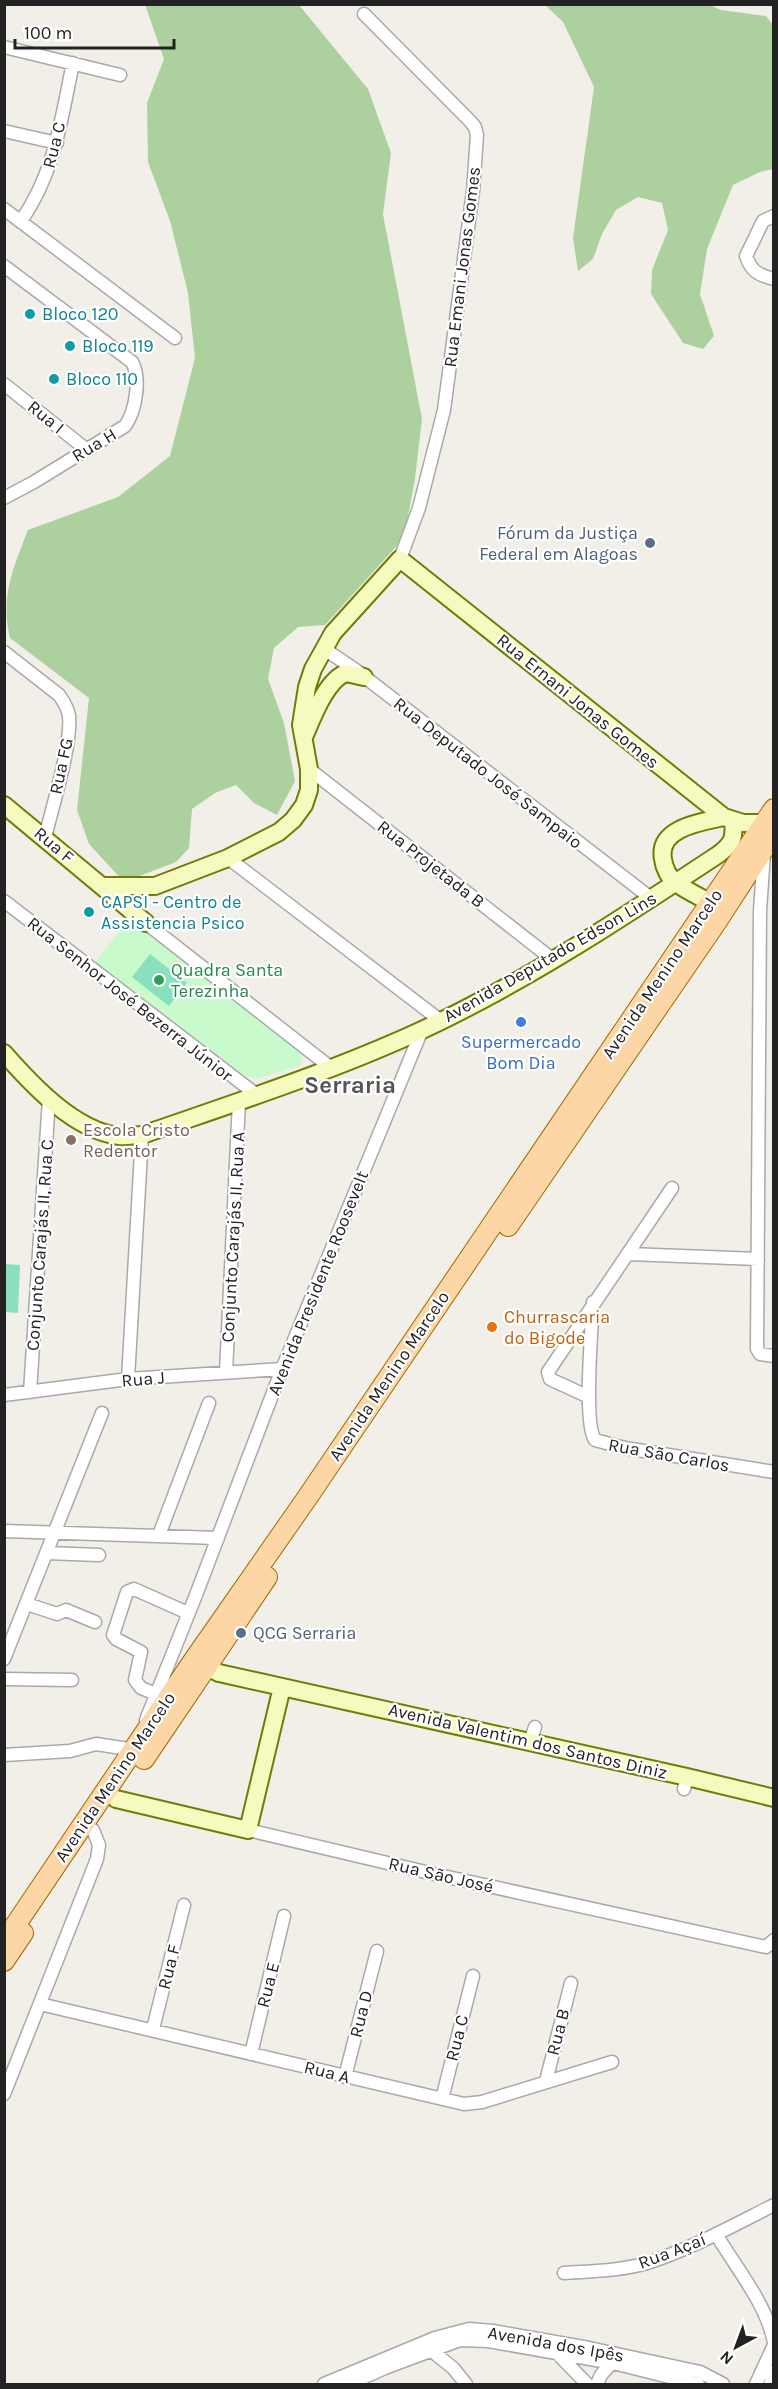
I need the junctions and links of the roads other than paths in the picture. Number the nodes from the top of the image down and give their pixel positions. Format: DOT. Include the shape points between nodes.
graph roads {
  1 [pos="364,14"];
  2 [pos="4,47"];
  3 [pos="73,63"];
  4 [pos="120,75"];
  5 [pos="4,131"];
  6 [pos="57,143"];
  7 [pos="4,209"];
  8 [pos="774,216"];
  9 [pos="21,221"];
  10 [pos="4,266"];
  11 [pos="774,279"];
  12 [pos="175,338"];
  13 [pos="4,384"];
  14 [pos="87,450"];
  15 [pos="4,498"];
  16 [pos="400,559"];
  17 [pos="323,648"];
  18 [pos="4,652"];
  19 [pos="363,676"];
  20 [pos="303,741"];
  21 [pos="309,769"];
  22 [pos="4,805"];
  23 [pos="728,819"];
  24 [pos="769,828"];
  25 [pos="45,838"];
  26 [pos="228,858"];
  27 [pos="676,883"];
  28 [pos="102,886"];
  29 [pos="155,886"];
  30 [pos="652,899"];
  31 [pos="4,901"];
  32 [pos="717,906"];
  33 [pos="146,923"];
  34 [pos="552,959"];
  35 [pos="441,1021"];
  36 [pos="422,1030"];
  37 [pos="4,1053"];
  38 [pos="330,1067"];
  39 [pos="257,1095"];
  40 [pos="49,1098"];
  41 [pos="239,1101"];
  42 [pos="142,1135"];
  43 [pos="672,1188"];
  44 [pos="629,1254"];
  45 [pos="758,1258"];
  46 [pos="593,1302"];
  47 [pos="774,1356"];
  48 [pos="282,1369"];
  49 [pos="226,1372"];
  50 [pos="128,1379"];
  51 [pos="30,1392"];
  52 [pos="4,1395"];
  53 [pos="589,1397"];
  54 [pos="209,1403"];
  55 [pos="102,1413"];
  56 [pos="774,1472"];
  57 [pos="4,1530"];
  58 [pos="53,1533"];
  59 [pos="159,1535"];
  60 [pos="218,1538"];
  61 [pos="46,1553"];
  62 [pos="99,1555"];
  63 [pos="27,1604"];
  64 [pos="189,1613"];
  65 [pos="95,1622"];
  66 [pos="4,1659"];
  67 [pos="201,1664"];
  68 [pos="4,1679"];
  69 [pos="72,1680"];
  70 [pos="282,1687"];
  71 [pos="156,1694"];
  72 [pos="139,1744"];
  73 [pos="4,1755"];
  74 [pos="774,1798"];
  75 [pos="116,1799"];
  76 [pos="93,1830"];
  77 [pos="248,1830"];
  78 [pos="50,1875"];
  79 [pos="184,1905"];
  80 [pos="284,1916"];
  81 [pos="4,1918"];
  82 [pos="4,1942"];
  83 [pos="770,1944"];
  84 [pos="376,1951"];
  85 [pos="4,1961"];
  86 [pos="473,1976"];
  87 [pos="571,1983"];
  88 [pos="40,2004"];
  89 [pos="153,2029"];
  90 [pos="251,2054"];
  91 [pos="612,2062"];
  92 [pos="345,2077"];
  93 [pos="546,2081"];
  94 [pos="4,2094"];
  95 [pos="441,2099"];
  96 [pos="774,2205"];
  97 [pos="716,2234"];
  98 [pos="564,2274"];
  99 [pos="460,2340"];
  100 [pos="551,2341"];
  101 [pos="774,2343"];
  102 [pos="432,2351"];
  103 [pos="557,2353"];
  104 [pos="616,2359"];
  105 [pos="453,2368"];
  106 [pos="774,2371"];
  107 [pos="324,2385"];
  108 [pos="349,2385"];
  109 [pos="465,2385"];
  110 [pos="587,2385"];
  111 [pos="597,2385"];
  112 [pos="698,2385"];
  113 [pos="723,2385"];
  114 [pos="756,2385"];
  115 [pos="770,2385"];
  1 -- 16 [label="street, Rua Emani Jonas Gomes" via="469,120 477,135 444,410 419,508"];
  2 -- 3 [label="street"];
  3 -- 4 [label="street"];
  3 -- 6 [label="street, Rua C"];
  5 -- 6 [label="street"];
  6 -- 9 [label="street, Rua C" via="42,188"];
  7 -- 9 [label="street"];
  8 -- 11 [label="street" via="763,221 746,256 750,268"];
  9 -- 12 [label="street"];
  10 -- 14 [label="street, Rua H" via="132,362 136,377 128,422"];
  13 -- 14 [label="street, Rua I"];
  14 -- 15 [label="street, Rua H"];
  16 -- 17 [label="street" via="359,601"];
  16 -- 23 [label="street, Rua Ernani Jonas Gomes"];
  17 -- 19 [label="street, Rua Deputado José Sampaio"];
  17 -- 20 [label="street" via="307,687 301,725"];
  18 -- 25 [label="street, Rua FG" via="59,695 68,712 69,733"];
  19 -- 20 [label="street" via="346,673 335,680"];
  19 -- 30 [label="street, Rua Deputado José Sampaio"];
  20 -- 21 [label="street"];
  21 -- 26 [label="street" via="307,797 293,820 279,832"];
  21 -- 34 [label="street, Rua Projetada B"];
  22 -- 25 [label="street, Rua F"];
  23 -- 24 [label="street"];
  23 -- 27 [label="street, Avenida Deputado Edson Lins" via="734,837 728,847"];
  23 -- 27 [label="street" via="674,832 665,841 665,867"];
  24 -- 32 [label="main road, Avenida Menino Marcelo"];
  24 -- 45 [label="street" via="759,911"];
  25 -- 28 [label="street, Rua F"];
  26 -- 29 [label="street"];
  26 -- 35 [label="street"];
  27 -- 30 [label="street, Avenida Deputado Edson Lins"];
  27 -- 32 [label="street"];
  28 -- 29 [label="street"];
  28 -- 33 [label="street, Rua F"];
  29 -- 33 [label="street" via="141,906"];
  30 -- 34 [label="street, Avenida Deputado Edson Lins"];
  31 -- 39 [label="street, Rua Senhor José Bezerra Júnior"];
  32 -- 67 [label="main road, Avenida Menino Marcelo" via="291,1542"];
  33 -- 38 [label="street"];
  34 -- 35 [label="street, Avenida Deputado Edson Lins"];
  35 -- 36 [label="street, Avenida Deputado Edson Lins"];
  36 -- 38 [label="street, Avenida Deputado Edson Lins"];
  36 -- 48 [label="street, Avenida Presidente Roosevelt"];
  37 -- 40 [label="street, Avenida Deputado Edson Lins"];
  38 -- 39 [label="street, Avenida Deputado Edson Lins"];
  39 -- 41 [label="street, Avenida Deputado Edson Lins"];
  40 -- 42 [label="street, Avenida Deputado Edson Lins" via="74,1118 102,1132"];
  40 -- 51 [label="street, Conjunto Carajás II, Rua C"];
  41 -- 42 [label="street, Avenida Deputado Edson Lins"];
  41 -- 49 [label="street, Conjunto Carajás II, Rua A"];
  42 -- 50 [label="street"];
  43 -- 44 [label="street"];
  44 -- 45 [label="street"];
  44 -- 46 [label="street"];
  45 -- 47 [label="street" via="759,1353"];
  46 -- 53 [label="street, Rua São Carlos"];
  46 -- 53 [label="street" via="548,1375"];
  48 -- 49 [label="street, Rua J"];
  48 -- 60 [label="street, Avenida Presidente Roosevelt"];
  49 -- 50 [label="street, Rua J"];
  50 -- 51 [label="street, Rua J"];
  51 -- 52 [label="street, Rua J"];
  53 -- 56 [label="street, Rua São Carlos" via="591,1432 600,1443"];
  54 -- 59 [label="street"];
  55 -- 58 [label="street"];
  57 -- 58 [label="street"];
  58 -- 59 [label="street"];
  58 -- 61 [label="street"];
  59 -- 60 [label="street"];
  60 -- 64 [label="street, Avenida Presidente Roosevelt"];
  61 -- 62 [label="street"];
  61 -- 63 [label="street"];
  63 -- 65 [label="street" via="57,1614 66,1610"];
  63 -- 66 [label="street"];
  64 -- 71 [label="street, Avenida Presidente Roosevelt"];
  64 -- 71 [label="street" via="135,1589 127,1592 113,1635 141,1652 135,1680 141,1688"];
  67 -- 70 [label="street, Avenida Valentim dos Santos Diniz"];
  67 -- 72 [label="main road, Avenida Menino Marcelo"];
  67 -- 75 [label="main road, Avenida Menino Marcelo"];
  68 -- 69 [label="street"];
  70 -- 74 [label="street, Avenida Valentim dos Santos Diniz" via="532,1734 686,1783"];
  70 -- 77 [label="street"];
  71 -- 72 [label="street, Avenida Presidente Roosevelt"];
  72 -- 73 [label="street" via="96,1744 70,1751"];
  72 -- 78 [label="main road, Avenida Menino Marcelo"];
  75 -- 76 [label="main road, Avenida Menino Marcelo"];
  75 -- 77 [label="street, Rua São José"];
  76 -- 85 [label="main road, Avenida Menino Marcelo"];
  76 -- 88 [label="street" via="99,1845 97,1859"];
  77 -- 83 [label="street, Rua São José" via="434,1874"];
  78 -- 81 [label="main road"];
  78 -- 82 [label="main road, Avenida Menino Marcelo"];
  79 -- 89 [label="street, Rua F"];
  80 -- 90 [label="street, Rua E"];
  84 -- 92 [label="street, Rua D"];
  86 -- 95 [label="street, Rua C"];
  87 -- 93 [label="street, Rua B"];
  88 -- 89 [label="street, Rua A"];
  88 -- 94 [label="street"];
  89 -- 90 [label="street, Rua A"];
  90 -- 92 [label="street, Rua A"];
  91 -- 93 [label="street, Rua A"];
  92 -- 95 [label="street, Rua A"];
  93 -- 95 [label="street, Rua A" via="482,2102 464,2104"];
  96 -- 97 [label="street, Rua Açaí"];
  97 -- 98 [label="street, Rua Açaí" via="646,2263"];
  97 -- 101 [label="street" via="771,2327"];
  99 -- 102 [label="street, Avenida dos Ipês"];
  99 -- 103 [label="street, Avenida dos Ipês"];
  99 -- 105 [label="street"];
  100 -- 103 [label="street"];
  100 -- 104 [label="street, Avenida dos Ipês"];
  100 -- 107 [label="street, Avenida dos Ipês" via="493,2331 454,2331"];
  101 -- 114 [label="street"];
  102 -- 105 [label="street"];
  102 -- 108 [label="street, Avenida dos Ipês"];
  103 -- 104 [label="street, Avenida dos Ipês"];
  103 -- 110 [label="street"];
  104 -- 111 [label="street"];
  104 -- 112 [label="street, Avenida dos Ipês"];
  104 -- 113 [label="street, Avenida dos Ipês" via="700,2372"];
  105 -- 109 [label="street"];
  106 -- 115 [label="street"];
}
